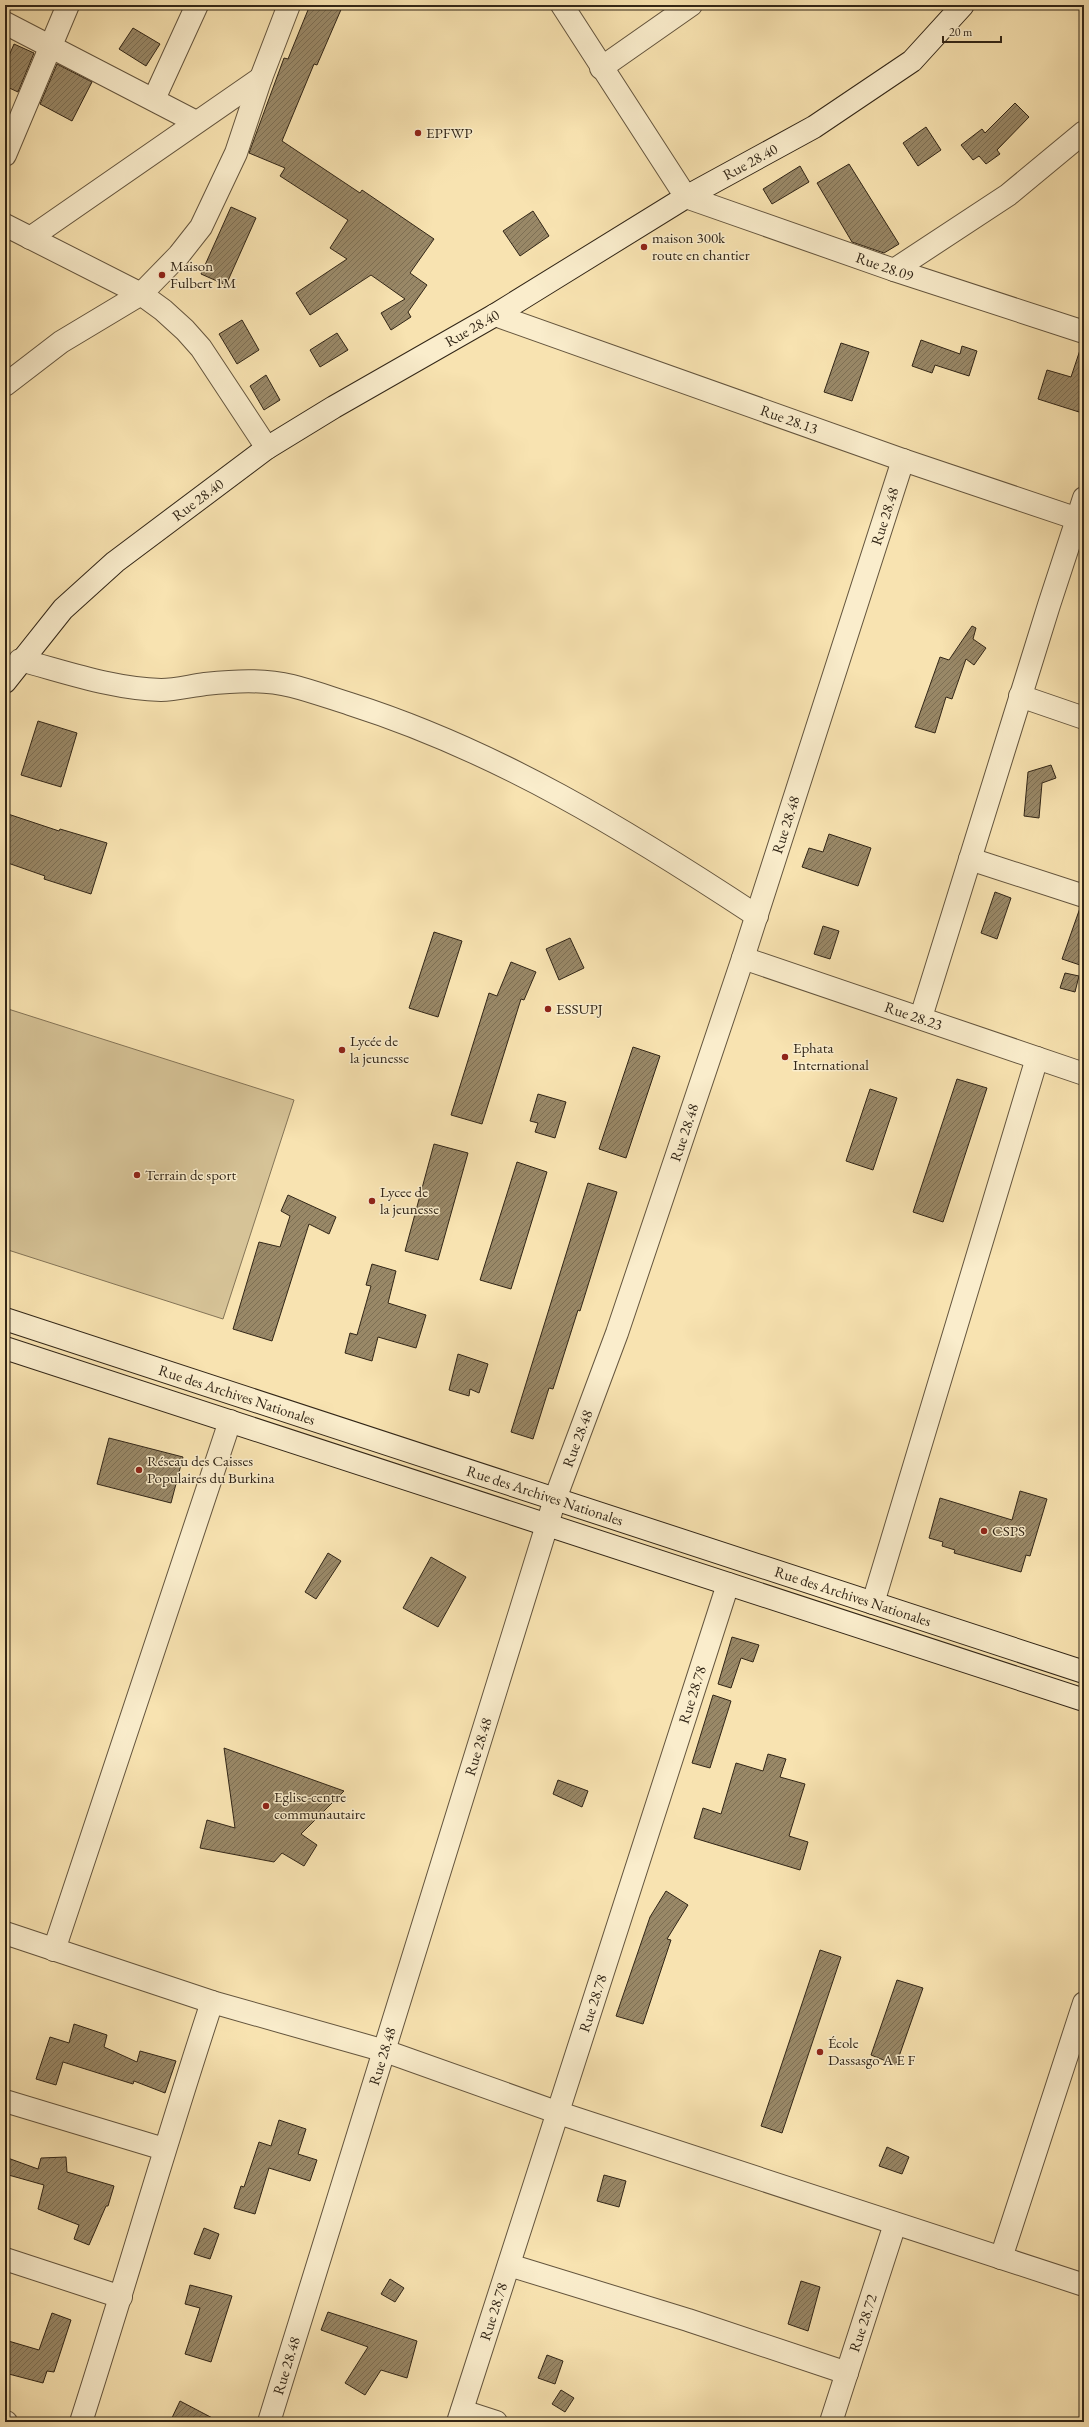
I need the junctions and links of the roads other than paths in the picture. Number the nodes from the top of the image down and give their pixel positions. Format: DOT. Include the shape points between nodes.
graph roads {
  1 [pos="68,5"];
  2 [pos="197,5"];
  3 [pos="289,5"];
  4 [pos="562,5"];
  5 [pos="691,5"];
  6 [pos="963,5"];
  7 [pos="5,23"];
  8 [pos="50,44"];
  9 [pos="601,68"];
  10 [pos="261,78"];
  11 [pos="154,100"];
  12 [pos="196,122"];
  13 [pos="1084,132"];
  14 [pos="5,156"];
  15 [pos="686,197"];
  16 [pos="5,225"];
  17 [pos="30,238"];
  18 [pos="894,270"];
  19 [pos="141,294"];
  20 [pos="495,315"];
  21 [pos="1084,332"];
  22 [pos="5,385"];
  23 [pos="267,448"];
  24 [pos="903,460"];
  25 [pos="1084,498"];
  26 [pos="1081,520"];
  27 [pos="20,660"];
  28 [pos="5,682"];
  29 [pos="1020,696"];
  30 [pos="1084,718"];
  31 [pos="970,859"];
  32 [pos="1084,896"];
  33 [pos="757,916"];
  34 [pos="743,958"];
  35 [pos="921,1017"];
  36 [pos="1037,1058"];
  37 [pos="1084,1074"];
  38 [pos="5,1319"];
  39 [pos="5,1348"];
  40 [pos="230,1421"];
  41 [pos="555,1499"];
  42 [pos="547,1525"];
  43 [pos="728,1584"];
  44 [pos="873,1603"];
  45 [pos="1084,1672"];
  46 [pos="1084,1700"];
  47 [pos="5,1933"];
  48 [pos="54,1950"];
  49 [pos="212,2002"];
  50 [pos="1084,2003"];
  51 [pos="385,2051"];
  52 [pos="5,2101"];
  53 [pos="559,2113"];
  54 [pos="164,2149"];
  55 [pos="894,2224"];
  56 [pos="1001,2258"];
  57 [pos="5,2259"];
  58 [pos="509,2265"];
  59 [pos="1084,2285"];
  60 [pos="121,2297"];
  61 [pos="847,2373"];
  62 [pos="460,2417"];
  63 [pos="81,2422"];
  64 [pos="269,2422"];
  65 [pos="496,2422"];
  66 [pos="831,2422"];
  1 -- 8 [label="street"];
  2 -- 11 [label="street"];
  3 -- 10 [label="street"];
  4 -- 9 [label="street"];
  5 -- 9 [label="street"];
  6 -- 15 [label="street, Rue 28.40" via="912,61 884,82 814,127"];
  7 -- 8 [label="street"];
  8 -- 11 [label="street"];
  8 -- 14 [label="street"];
  9 -- 15 [label="street"];
  10 -- 12 [label="street"];
  10 -- 19 [label="street" via="236,152 201,227 179,256"];
  11 -- 12 [label="street"];
  12 -- 17 [label="street"];
  13 -- 18 [label="street" via="1008,196"];
  15 -- 18 [label="street, Rue 28.09"];
  15 -- 20 [label="street, Rue 28.40"];
  16 -- 17 [label="street"];
  17 -- 19 [label="street"];
  18 -- 21 [label="street, Rue 28.09"];
  19 -- 22 [label="street" via="61,342"];
  19 -- 23 [label="street" via="163,310 196,342"];
  20 -- 23 [label="street, Rue 28.40"];
  20 -- 24 [label="street, Rue 28.13"];
  23 -- 27 [label="street, Rue 28.40" via="115,562 63,609"];
  24 -- 26 [label="street, Rue 28.13"];
  24 -- 33 [label="street, Rue 28.48"];
  25 -- 26 [label="street"];
  26 -- 29 [label="street"];
  27 -- 28 [label="street, Rue 28.40"];
  27 -- 33 [label="street" via="140,689 163,690 221,682 258,681 292,686 403,721 542,784 613,824"];
  29 -- 30 [label="street"];
  29 -- 31 [label="street"];
  31 -- 32 [label="street"];
  31 -- 35 [label="street"];
  33 -- 34 [label="street, Rue 28.48"];
  34 -- 35 [label="street, Rue 28.23"];
  34 -- 41 [label="street, Rue 28.48" via="617,1333"];
  35 -- 36 [label="street, Rue 28.23"];
  36 -- 37 [label="street, Rue 28.23"];
  36 -- 44 [label="street"];
  38 -- 41 [label="street, Rue des Archives Nationales"];
  39 -- 40 [label="street, Rue des Archives Nationales"];
  40 -- 42 [label="street, Rue des Archives Nationales"];
  40 -- 48 [label="street"];
  41 -- 42 [label="street, Rue 28.48"];
  41 -- 44 [label="street, Rue des Archives Nationales"];
  42 -- 43 [label="street, Rue des Archives Nationales"];
  42 -- 51 [label="street, Rue 28.48"];
  43 -- 46 [label="street, Rue des Archives Nationales"];
  43 -- 53 [label="street, Rue 28.78"];
  44 -- 45 [label="street, Rue des Archives Nationales"];
  47 -- 48 [label="street"];
  48 -- 49 [label="street"];
  49 -- 51 [label="street"];
  49 -- 54 [label="street"];
  50 -- 56 [label="street"];
  51 -- 53 [label="street"];
  51 -- 64 [label="street, Rue 28.48"];
  52 -- 54 [label="street"];
  53 -- 55 [label="street"];
  53 -- 58 [label="street, Rue 28.78"];
  54 -- 60 [label="street"];
  55 -- 56 [label="street"];
  55 -- 61 [label="street, Rue 28.72"];
  56 -- 59 [label="street"];
  57 -- 60 [label="street"];
  58 -- 61 [label="street" via="688,2320"];
  58 -- 62 [label="street, Rue 28.78"];
  60 -- 63 [label="street"];
  61 -- 66 [label="street, Rue 28.72"];
  62 -- 65 [label="street"];
}
